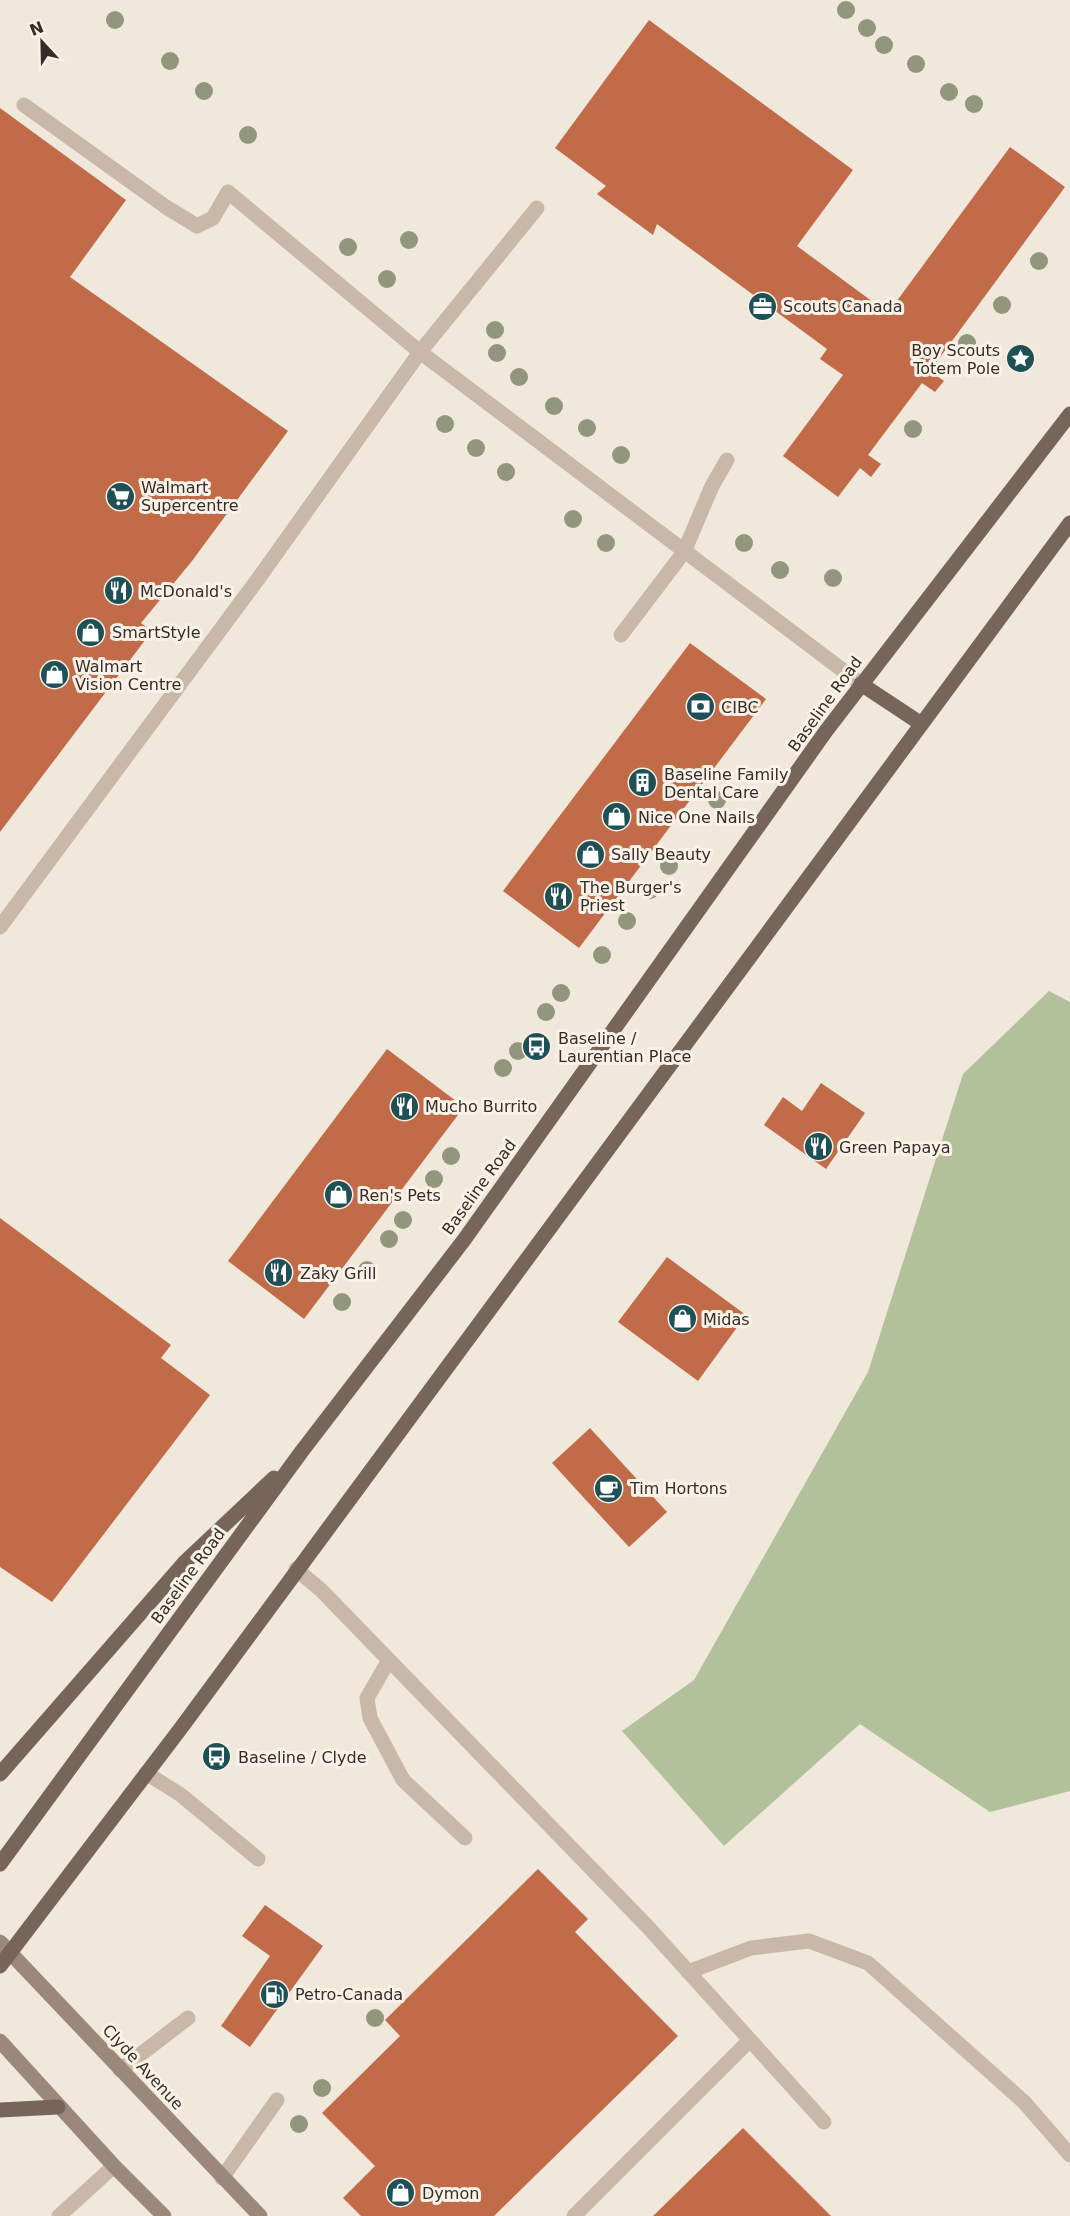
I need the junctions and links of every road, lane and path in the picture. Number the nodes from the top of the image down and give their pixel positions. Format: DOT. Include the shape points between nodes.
graph roads {
  1 [pos="24,105"];
  2 [pos="537,208"];
  3 [pos="420,352"];
  4 [pos="1070,414"];
  5 [pos="727,460"];
  6 [pos="1070,523"];
  7 [pos="684,552"];
  8 [pos="621,635"];
  9 [pos="861,684"];
  10 [pos="920,723"];
  11 [pos="0,927"];
  12 [pos="302,1451"];
  13 [pos="296,1569"];
  14 [pos="389,1660"];
  15 [pos="146,1773"];
  16 [pos="0,1774"];
  17 [pos="465,1838"];
  18 [pos="258,1859"];
  19 [pos="0,1864"];
  20 [pos="5,1947"];
  21 [pos="0,1966"];
  22 [pos="688,1972"];
  23 [pos="188,2018"];
  24 [pos="750,2040"];
  25 [pos="0,2041"];
  26 [pos="120,2070"];
  27 [pos="277,2100"];
  28 [pos="58,2107"];
  29 [pos="0,2110"];
  30 [pos="824,2122"];
  31 [pos="1070,2155"];
  32 [pos="114,2166"];
  33 [pos="222,2178"];
  34 [pos="59,2216"];
  35 [pos="164,2216"];
  36 [pos="260,2216"];
  37 [pos="574,2216"];
  1 -- 3 [label="lane" via="197,226 213,218 228,192"];
  2 -- 3 [label="lane"];
  3 -- 7 [label="lane"];
  3 -- 11 [label="lane" via="258,579"];
  4 -- 9 [label="main road, Baseline Road"];
  5 -- 7 [label="lane"];
  6 -- 10 [label="main road"];
  7 -- 8 [label="lane"];
  7 -- 9 [label="lane"];
  9 -- 10 [label="main road"];
  9 -- 12 [label="main road, Baseline Road" via="464,1240"];
  10 -- 13 [label="main road"];
  12 -- 16 [label="main road" via="184,1562"];
  12 -- 19 [label="main road, Baseline Road"];
  13 -- 14 [label="lane"];
  13 -- 15 [label="main road"];
  14 -- 17 [label="lane" via="367,1698 370,1718 403,1780"];
  14 -- 22 [label="lane"];
  15 -- 18 [label="lane" via="181,1795"];
  15 -- 20 [label="main road"];
  20 -- 21 [label="main road"];
  20 -- 26 [label="main road, Clyde Avenue"];
  22 -- 24 [label="lane"];
  22 -- 31 [label="lane" via="751,1948 809,1941 868,1963 1024,2102"];
  23 -- 26 [label="lane"];
  24 -- 30 [label="lane"];
  24 -- 37 [label="lane"];
  25 -- 28 [label="main road"];
  26 -- 33 [label="main road, Clyde Avenue"];
  27 -- 33 [label="lane"];
  28 -- 29 [label="main road"];
  28 -- 32 [label="main road"];
  32 -- 34 [label="lane"];
  32 -- 35 [label="main road"];
  33 -- 36 [label="main road, Clyde Avenue"];
}
